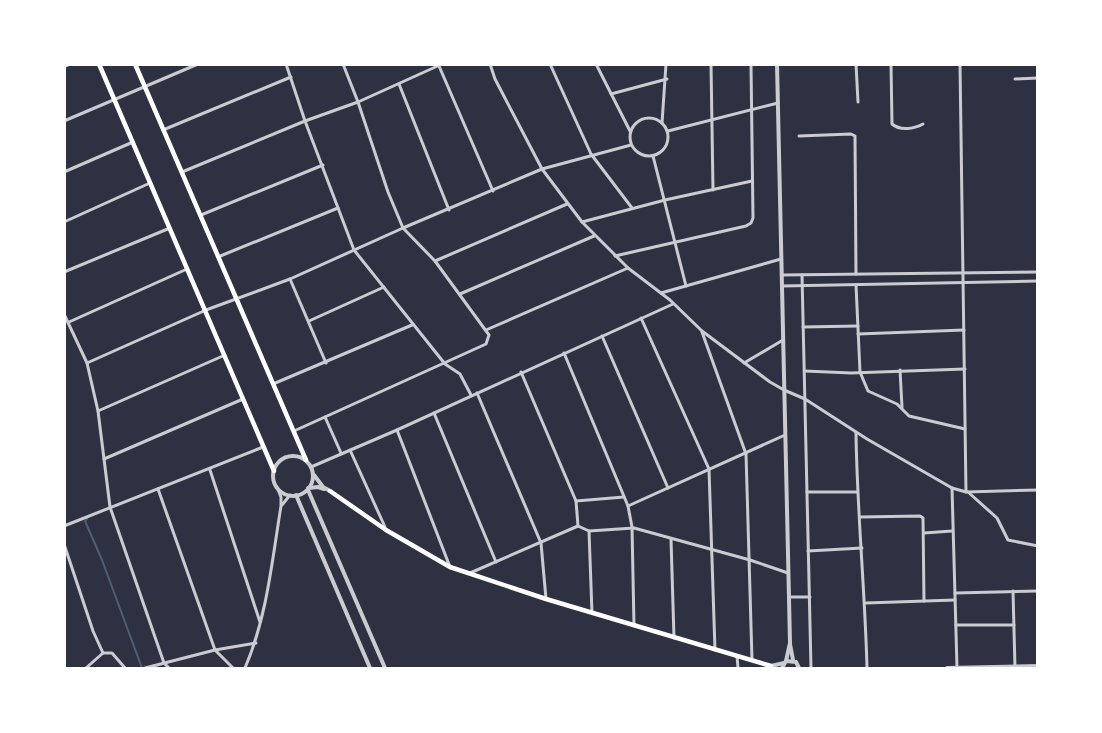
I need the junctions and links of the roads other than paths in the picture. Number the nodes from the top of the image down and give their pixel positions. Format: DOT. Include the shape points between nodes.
graph roads {
  1 [pos="70,64"];
  2 [pos="99,64"];
  3 [pos="135,64"];
  4 [pos="180,64"];
  5 [pos="198,64"];
  6 [pos="286,64"];
  7 [pos="343,64"];
  8 [pos="490,64"];
  9 [pos="550,64"];
  10 [pos="596,64"];
  11 [pos="666,64"];
  12 [pos="711,64"];
  13 [pos="751,64"];
  14 [pos="777,64"];
  15 [pos="856,64"];
  16 [pos="891,64"];
  17 [pos="960,64"];
  18 [pos="440,65"];
  19 [pos="64,67"];
  20 [pos="183,71"];
  21 [pos="291,77"];
  22 [pos="1038,78"];
  23 [pos="667,79"];
  24 [pos="1015,79"];
  25 [pos="399,84"];
  26 [pos="142,87"];
  27 [pos="611,94"];
  28 [pos="116,99"];
  29 [pos="358,102"];
  30 [pos="858,102"];
  31 [pos="778,104"];
  32 [pos="751,111"];
  33 [pos="64,121"];
  34 [pos="304,121"];
  35 [pos="711,121"];
  36 [pos="662,123"];
  37 [pos="923,124"];
  38 [pos="164,130"];
  39 [pos="630,131"];
  40 [pos="668,131"];
  41 [pos="799,136"];
  42 [pos="133,142"];
  43 [pos="631,145"];
  44 [pos="591,154"];
  45 [pos="653,156"];
  46 [pos="323,165"];
  47 [pos="542,169"];
  48 [pos="64,172"];
  49 [pos="182,172"];
  50 [pos="752,181"];
  51 [pos="151,183"];
  52 [pos="713,190"];
  53 [pos="493,191"];
  54 [pos="665,200"];
  55 [pos="567,204"];
  56 [pos="338,207"];
  57 [pos="632,208"];
  58 [pos="448,210"];
  59 [pos="201,215"];
  60 [pos="64,222"];
  61 [pos="582,222"];
  62 [pos="170,228"];
  63 [pos="403,228"];
  64 [pos="594,236"];
  65 [pos="675,241"];
  66 [pos="354,250"];
  67 [pos="615,256"];
  68 [pos="218,257"];
  69 [pos="782,259"];
  70 [pos="435,261"];
  71 [pos="188,268"];
  72 [pos="628,268"];
  73 [pos="64,272"];
  74 [pos="1038,272"];
  75 [pos="856,274"];
  76 [pos="963,274"];
  77 [pos="782,275"];
  78 [pos="802,275"];
  79 [pos="290,279"];
  80 [pos="1038,281"];
  81 [pos="964,283"];
  82 [pos="856,285"];
  83 [pos="686,286"];
  84 [pos="782,286"];
  85 [pos="802,286"];
  86 [pos="384,287"];
  87 [pos="661,293"];
  88 [pos="460,294"];
  89 [pos="234,301"];
  90 [pos="674,303"];
  91 [pos="207,310"];
  92 [pos="64,314"];
  93 [pos="641,318"];
  94 [pos="309,321"];
  95 [pos="69,322"];
  96 [pos="412,325"];
  97 [pos="858,326"];
  98 [pos="803,327"];
  99 [pos="486,330"];
  100 [pos="964,330"];
  101 [pos="702,331"];
  102 [pos="858,334"];
  103 [pos="602,336"];
  104 [pos="783,340"];
  105 [pos="564,353"];
  106 [pos="225,355"];
  107 [pos="87,363"];
  108 [pos="326,363"];
  109 [pos="744,363"];
  110 [pos="445,364"];
  111 [pos="964,369"];
  112 [pos="900,370"];
  113 [pos="805,371"];
  114 [pos="521,372"];
  115 [pos="860,372"];
  116 [pos="273,384"];
  117 [pos="784,390"];
  118 [pos="477,393"];
  119 [pos="471,395"];
  120 [pos="244,399"];
  121 [pos="805,399"];
  122 [pos="902,407"];
  123 [pos="98,411"];
  124 [pos="434,413"];
  125 [pos="325,417"];
  126 [pos="965,429"];
  127 [pos="397,430"];
  128 [pos="293,432"];
  129 [pos="856,432"];
  130 [pos="785,435"];
  131 [pos="264,447"];
  132 [pos="350,450"];
  133 [pos="341,453"];
  134 [pos="746,454"];
  135 [pos="104,459"];
  136 [pos="306,460"];
  137 [pos="311,467"];
  138 [pos="709,469"];
  139 [pos="210,470"];
  140 [pos="274,471"];
  141 [pos="313,474"];
  142 [pos="277,487"];
  143 [pos="668,488"];
  144 [pos="952,488"];
  145 [pos="159,489"];
  146 [pos="308,489"];
  147 [pos="1038,490"];
  148 [pos="330,491"];
  149 [pos="807,492"];
  150 [pos="856,492"];
  151 [pos="967,492"];
  152 [pos="290,495"];
  153 [pos="296,495"];
  154 [pos="624,497"];
  155 [pos="576,501"];
  156 [pos="280,506"];
  157 [pos="628,506"];
  158 [pos="110,507"];
  159 [pos="860,517"];
  160 [pos="64,526"];
  161 [pos="579,526"];
  162 [pos="632,527"];
  163 [pos="386,530"];
  164 [pos="588,531"];
  165 [pos="952,531"];
  166 [pos="924,534"];
  167 [pos="671,538"];
  168 [pos="541,543"];
  169 [pos="64,544"];
  170 [pos="1038,546"];
  171 [pos="862,548"];
  172 [pos="711,550"];
  173 [pos="65,551"];
  174 [pos="808,551"];
  175 [pos="750,560"];
  176 [pos="496,561"];
  177 [pos="450,567"];
  178 [pos="788,573"];
  179 [pos="468,574"];
  180 [pos="1013,591"];
  181 [pos="1038,591"];
  182 [pos="955,593"];
  183 [pos="789,597"];
  184 [pos="810,597"];
  185 [pos="546,599"];
  186 [pos="955,600"];
  187 [pos="924,601"];
  188 [pos="866,603"];
  189 [pos="592,613"];
  190 [pos="261,625"];
  191 [pos="1014,625"];
  192 [pos="634,626"];
  193 [pos="956,626"];
  194 [pos="674,638"];
  195 [pos="256,643"];
  196 [pos="790,643"];
  197 [pos="215,650"];
  198 [pos="715,650"];
  199 [pos="103,653"];
  200 [pos="737,657"];
  201 [pos="793,660"];
  202 [pos="752,661"];
  203 [pos="785,662"];
  204 [pos="164,663"];
  205 [pos="1038,666"];
  206 [pos="770,667"];
  207 [pos="800,668"];
  208 [pos="957,668"];
  209 [pos="1015,668"];
  210 [pos="86,669"];
  211 [pos="125,669"];
  212 [pos="145,669"];
  213 [pos="169,669"];
  214 [pos="233,669"];
  215 [pos="245,669"];
  216 [pos="370,669"];
  217 [pos="385,669"];
  218 [pos="738,669"];
  219 [pos="782,669"];
  220 [pos="811,669"];
  221 [pos="867,669"];
  222 [pos="947,669"];
  1 -- 19 [label="street"];
  2 -- 28 [label="main road"];
  3 -- 26 [label="main road"];
  4 -- 20 [label="street"];
  5 -- 20 [label="street"];
  6 -- 21 [label="street"];
  7 -- 29 [label="street"];
  8 -- 47 [label="street"];
  9 -- 44 [label="street"];
  10 -- 27 [label="street"];
  11 -- 23 [label="street"];
  12 -- 35 [label="street"];
  13 -- 32 [label="street"];
  14 -- 31 [label="street"];
  15 -- 30 [label="street"];
  16 -- 37 [label="street" via="892,124 900,128"];
  17 -- 76 [label="street"];
  18 -- 25 [label="street"];
  18 -- 53 [label="street"];
  20 -- 26 [label="street"];
  21 -- 34 [label="street"];
  21 -- 38 [label="street"];
  22 -- 24 [label="street"];
  23 -- 27 [label="street"];
  23 -- 36 [label="street"];
  25 -- 29 [label="street"];
  25 -- 58 [label="street"];
  26 -- 28 [label="street"];
  26 -- 38 [label="main road"];
  27 -- 39 [label="street"];
  28 -- 33 [label="street"];
  28 -- 42 [label="main road"];
  29 -- 34 [label="street"];
  29 -- 63 [label="street"];
  31 -- 32 [label="street"];
  31 -- 69 [label="street"];
  32 -- 35 [label="street"];
  32 -- 50 [label="street"];
  34 -- 46 [label="street"];
  34 -- 49 [label="street"];
  35 -- 40 [label="street"];
  35 -- 52 [label="street"];
  36 -- 39 [label="street" via="644,118"];
  36 -- 40 [label="street"];
  38 -- 49 [label="main road"];
  39 -- 43 [label="street"];
  40 -- 45 [label="street" via="666,147"];
  41 -- 75 [label="street" via="855,136"];
  42 -- 48 [label="street"];
  42 -- 51 [label="main road"];
  43 -- 44 [label="street"];
  43 -- 45 [label="street" via="639,154"];
  44 -- 47 [label="street"];
  44 -- 57 [label="street"];
  45 -- 54 [label="street"];
  46 -- 56 [label="street"];
  46 -- 59 [label="street"];
  47 -- 53 [label="street"];
  47 -- 55 [label="street"];
  49 -- 59 [label="main road"];
  50 -- 52 [label="street"];
  50 -- 65 [label="street" via="751,223"];
  51 -- 60 [label="street"];
  51 -- 62 [label="main road"];
  52 -- 54 [label="street"];
  53 -- 58 [label="street"];
  54 -- 57 [label="street"];
  54 -- 65 [label="street"];
  55 -- 61 [label="street"];
  55 -- 70 [label="street"];
  56 -- 66 [label="street"];
  56 -- 68 [label="street"];
  57 -- 61 [label="street"];
  58 -- 63 [label="street"];
  59 -- 68 [label="main road"];
  61 -- 64 [label="street"];
  62 -- 71 [label="main road"];
  62 -- 73 [label="street"];
  63 -- 66 [label="street"];
  63 -- 70 [label="street"];
  64 -- 67 [label="street"];
  64 -- 88 [label="street"];
  65 -- 67 [label="street"];
  65 -- 83 [label="street"];
  66 -- 79 [label="street"];
  66 -- 86 [label="street"];
  67 -- 72 [label="street"];
  68 -- 89 [label="main road"];
  69 -- 77 [label="street"];
  69 -- 83 [label="street"];
  70 -- 88 [label="street"];
  71 -- 91 [label="main road"];
  71 -- 95 [label="street"];
  72 -- 87 [label="street"];
  72 -- 99 [label="street"];
  74 -- 76 [label="street"];
  75 -- 76 [label="street"];
  75 -- 78 [label="street"];
  76 -- 81 [label="street"];
  77 -- 78 [label="street"];
  77 -- 84 [label="street"];
  78 -- 85 [label="street"];
  79 -- 89 [label="street"];
  79 -- 94 [label="street"];
  80 -- 81 [label="street"];
  81 -- 82 [label="street"];
  81 -- 100 [label="street"];
  82 -- 85 [label="street"];
  82 -- 97 [label="street"];
  83 -- 87 [label="street"];
  84 -- 85 [label="street"];
  84 -- 104 [label="street"];
  85 -- 98 [label="street"];
  86 -- 94 [label="street"];
  86 -- 96 [label="street"];
  87 -- 90 [label="street"];
  88 -- 99 [label="street"];
  89 -- 91 [label="street"];
  89 -- 116 [label="main road"];
  90 -- 93 [label="street"];
  90 -- 101 [label="street"];
  91 -- 106 [label="main road"];
  91 -- 107 [label="street"];
  92 -- 95 [label="street"];
  93 -- 103 [label="street"];
  93 -- 138 [label="street"];
  94 -- 108 [label="street"];
  95 -- 107 [label="street"];
  96 -- 108 [label="street"];
  96 -- 110 [label="street"];
  97 -- 98 [label="street"];
  97 -- 102 [label="street"];
  98 -- 113 [label="street"];
  99 -- 110 [label="street" via="486,344"];
  100 -- 102 [label="street"];
  100 -- 111 [label="street"];
  101 -- 109 [label="street"];
  101 -- 134 [label="street"];
  102 -- 115 [label="street"];
  103 -- 105 [label="street"];
  103 -- 143 [label="street"];
  104 -- 109 [label="street"];
  104 -- 117 [label="street"];
  105 -- 114 [label="street"];
  105 -- 154 [label="street"];
  106 -- 120 [label="main road"];
  106 -- 123 [label="street"];
  107 -- 123 [label="street"];
  108 -- 116 [label="street"];
  109 -- 117 [label="street"];
  110 -- 119 [label="street" via="460,374"];
  110 -- 125 [label="street"];
  111 -- 112 [label="street"];
  111 -- 126 [label="street"];
  112 -- 115 [label="street"];
  112 -- 122 [label="street"];
  113 -- 115 [label="street"];
  113 -- 121 [label="street"];
  114 -- 118 [label="street"];
  114 -- 155 [label="street"];
  115 -- 122 [label="street" via="868,391"];
  116 -- 128 [label="main road"];
  117 -- 121 [label="street"];
  117 -- 130 [label="street"];
  118 -- 119 [label="street"];
  118 -- 168 [label="street"];
  119 -- 124 [label="street"];
  120 -- 131 [label="main road"];
  120 -- 135 [label="street"];
  121 -- 129 [label="street"];
  121 -- 149 [label="street"];
  122 -- 126 [label="street" via="909,416"];
  123 -- 135 [label="street"];
  124 -- 127 [label="street"];
  124 -- 176 [label="street"];
  125 -- 128 [label="street"];
  125 -- 133 [label="street"];
  126 -- 151 [label="street"];
  127 -- 132 [label="street"];
  127 -- 177 [label="street"];
  128 -- 136 [label="main road"];
  129 -- 144 [label="street"];
  129 -- 150 [label="street"];
  130 -- 134 [label="street"];
  130 -- 178 [label="street"];
  131 -- 139 [label="street"];
  131 -- 140 [label="main road"];
  132 -- 133 [label="street"];
  132 -- 163 [label="street"];
  133 -- 137 [label="street"];
  134 -- 138 [label="street"];
  134 -- 175 [label="street"];
  135 -- 158 [label="street"];
  136 -- 137 [label="street"];
  136 -- 140 [label="street" via="286,458"];
  137 -- 141 [label="street"];
  138 -- 143 [label="street"];
  138 -- 172 [label="street"];
  139 -- 145 [label="street"];
  139 -- 190 [label="street"];
  140 -- 142 [label="street"];
  141 -- 146 [label="street"];
  141 -- 148 [label="street"];
  142 -- 152 [label="street"];
  142 -- 156 [label="street"];
  143 -- 157 [label="street"];
  144 -- 151 [label="street"];
  144 -- 165 [label="street"];
  145 -- 158 [label="street"];
  145 -- 197 [label="street"];
  146 -- 148 [label="street"];
  146 -- 153 [label="street"];
  146 -- 217 [label="street"];
  147 -- 151 [label="street"];
  148 -- 163 [label="main road"];
  149 -- 150 [label="street"];
  149 -- 174 [label="street"];
  150 -- 159 [label="street"];
  151 -- 170 [label="street" via="1000,523 1008,540"];
  152 -- 153 [label="street"];
  152 -- 156 [label="street"];
  153 -- 216 [label="street"];
  154 -- 155 [label="street"];
  154 -- 157 [label="street"];
  155 -- 161 [label="street"];
  156 -- 190 [label="street"];
  157 -- 162 [label="street"];
  158 -- 160 [label="street"];
  158 -- 204 [label="street"];
  159 -- 166 [label="street" via="920,516 924,520"];
  159 -- 171 [label="street"];
  161 -- 164 [label="street"];
  161 -- 168 [label="street"];
  162 -- 164 [label="street"];
  162 -- 167 [label="street"];
  162 -- 192 [label="street"];
  163 -- 177 [label="main road"];
  164 -- 189 [label="street"];
  165 -- 166 [label="street"];
  165 -- 182 [label="street"];
  166 -- 187 [label="street"];
  167 -- 172 [label="street"];
  167 -- 194 [label="street"];
  168 -- 176 [label="street"];
  168 -- 185 [label="street"];
  169 -- 173 [label="street"];
  171 -- 174 [label="street"];
  171 -- 188 [label="street"];
  172 -- 175 [label="street"];
  172 -- 198 [label="street"];
  173 -- 199 [label="street"];
  174 -- 184 [label="street"];
  175 -- 178 [label="street"];
  175 -- 202 [label="street"];
  176 -- 179 [label="street"];
  177 -- 179 [label="main road"];
  178 -- 183 [label="street"];
  179 -- 185 [label="main road"];
  180 -- 181 [label="street"];
  180 -- 182 [label="street"];
  180 -- 191 [label="street"];
  182 -- 186 [label="street"];
  183 -- 184 [label="street"];
  183 -- 196 [label="street"];
  184 -- 220 [label="street"];
  185 -- 189 [label="main road"];
  186 -- 187 [label="street"];
  186 -- 193 [label="street"];
  187 -- 188 [label="street"];
  188 -- 221 [label="street"];
  189 -- 192 [label="main road"];
  190 -- 195 [label="street"];
  191 -- 193 [label="street"];
  191 -- 209 [label="street"];
  192 -- 194 [label="main road"];
  193 -- 208 [label="street"];
  194 -- 198 [label="main road"];
  195 -- 197 [label="street"];
  195 -- 215 [label="street"];
  196 -- 201 [label="street"];
  196 -- 203 [label="street"];
  197 -- 204 [label="street"];
  197 -- 214 [label="street"];
  198 -- 200 [label="main road"];
  199 -- 210 [label="street"];
  199 -- 211 [label="street" via="112,653"];
  200 -- 202 [label="main road"];
  200 -- 218 [label="street"];
  201 -- 203 [label="street"];
  201 -- 207 [label="street"];
  202 -- 206 [label="main road"];
  203 -- 206 [label="street"];
  203 -- 219 [label="street"];
  204 -- 212 [label="street"];
  204 -- 213 [label="street"];
  205 -- 209 [label="street"];
  208 -- 209 [label="street"];
  208 -- 222 [label="street"];
}
